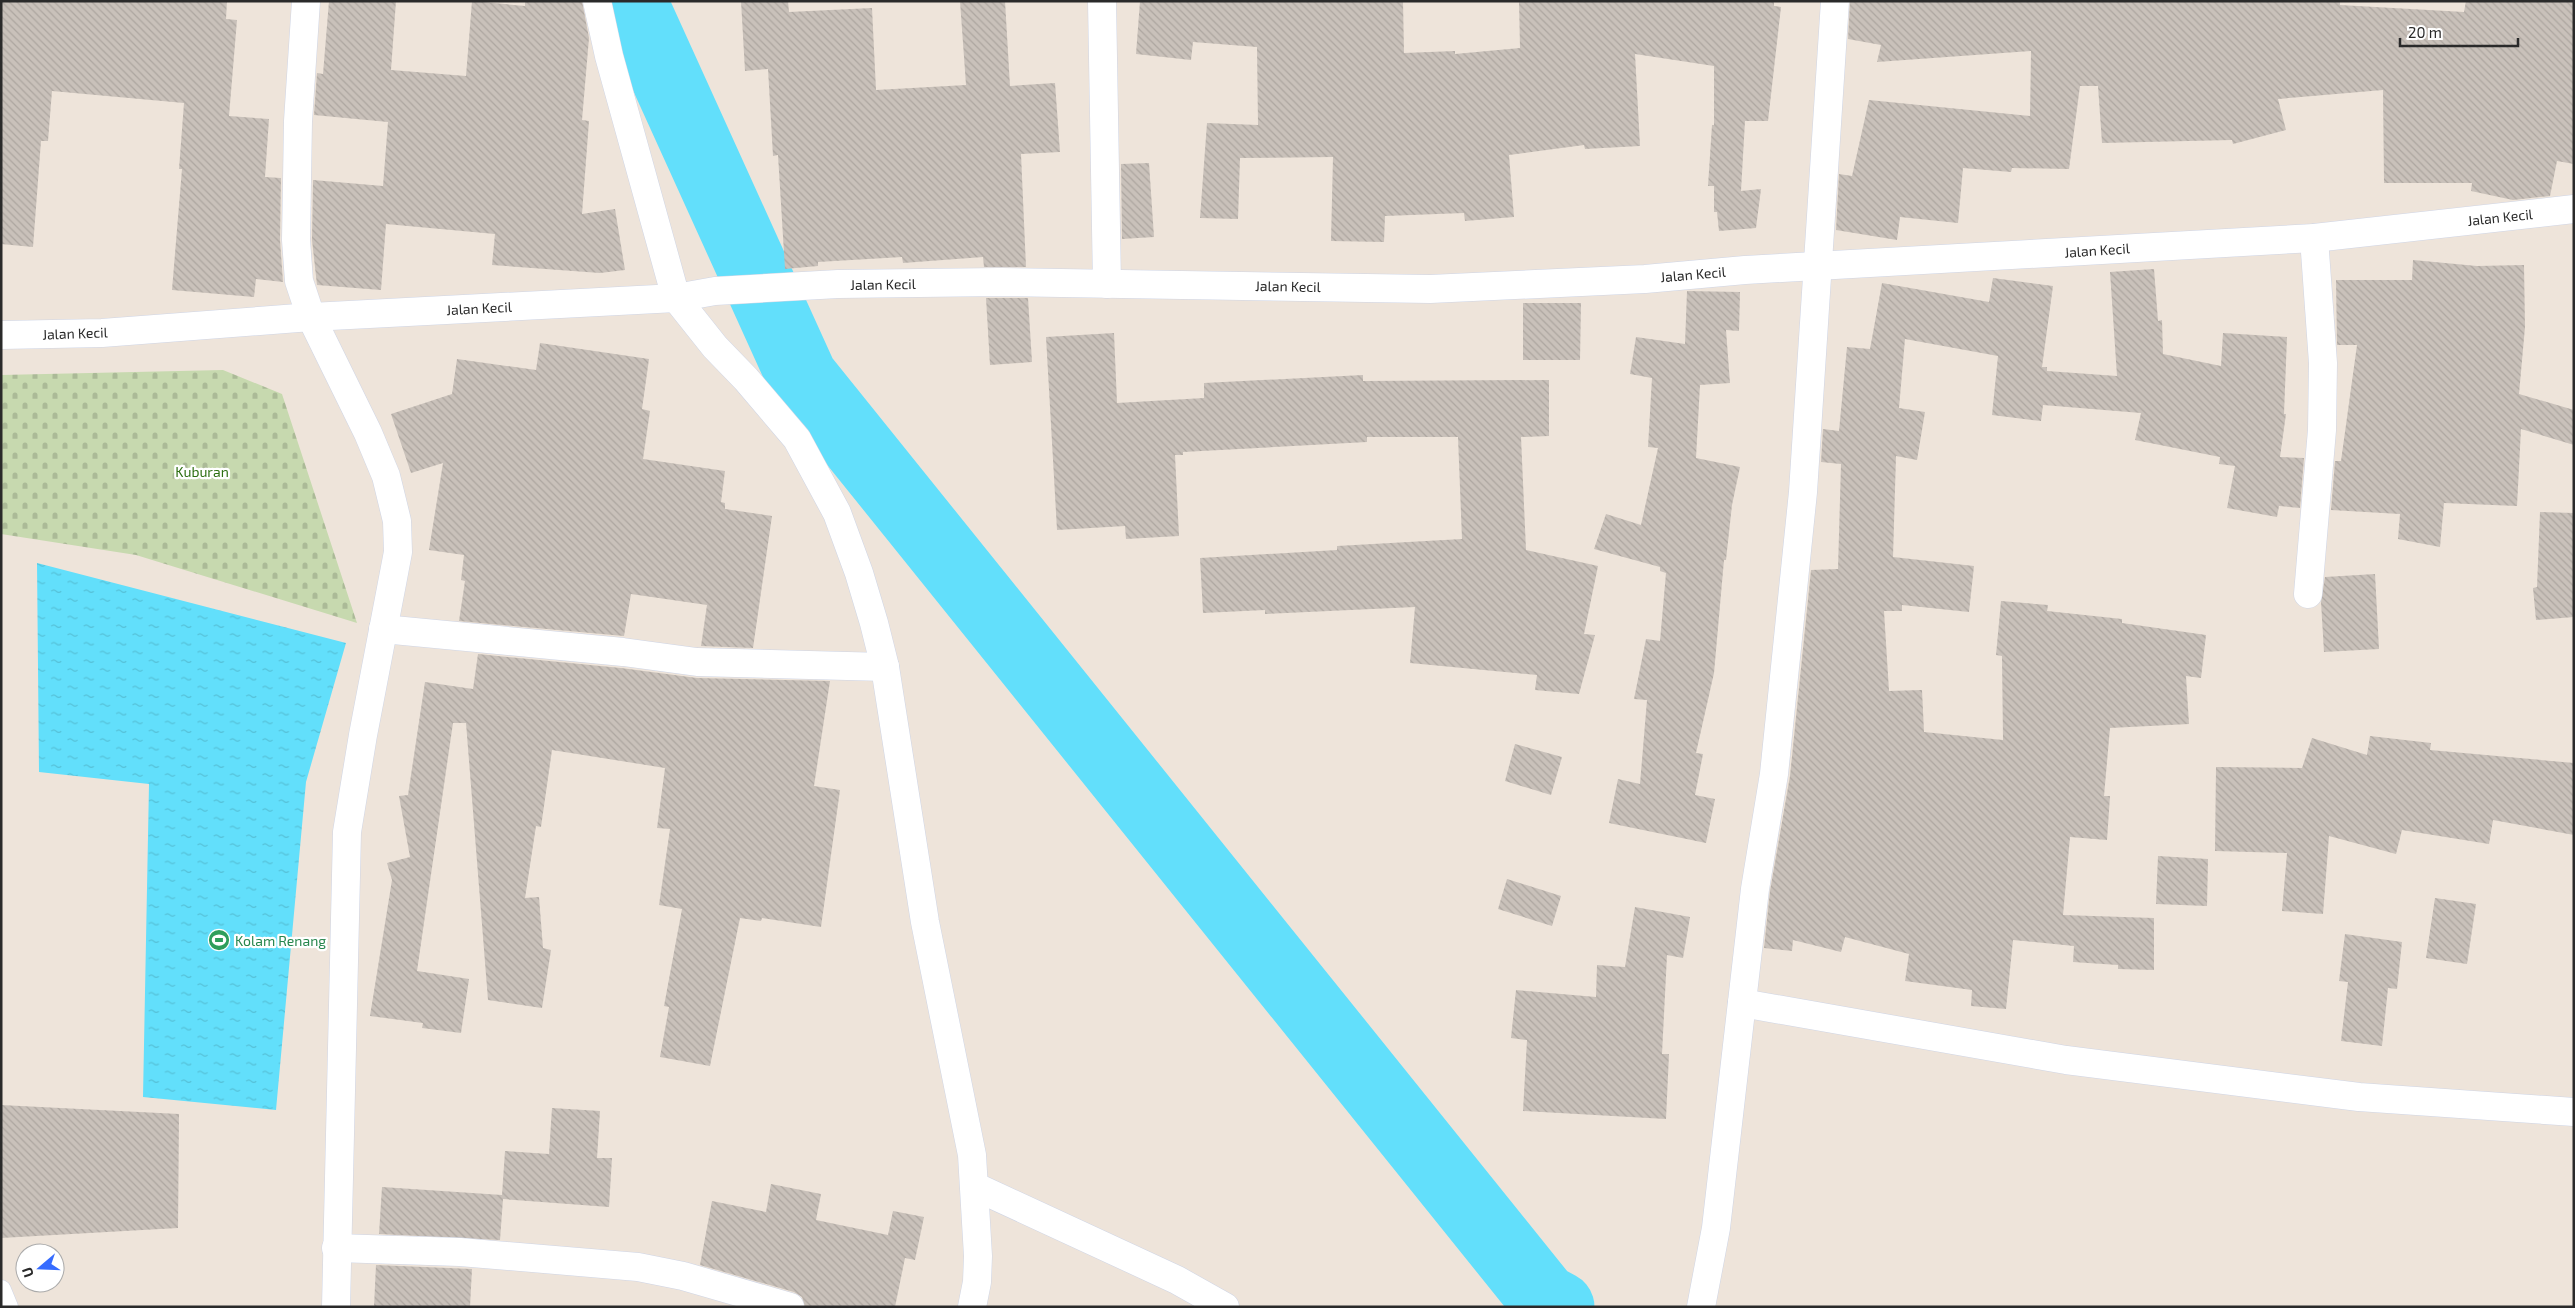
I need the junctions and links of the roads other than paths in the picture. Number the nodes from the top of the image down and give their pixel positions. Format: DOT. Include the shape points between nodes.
graph roads {
  1 [pos="306,1"];
  2 [pos="597,1"];
  3 [pos="1102,1"];
  4 [pos="1835,1"];
  5 [pos="2574,209"];
  6 [pos="2314,238"];
  7 [pos="1818,267"];
  8 [pos="1107,284"];
  9 [pos="676,298"];
  10 [pos="311,317"];
  11 [pos="1,335"];
  12 [pos="2308,594"];
  13 [pos="383,629"];
  14 [pos="885,667"];
  15 [pos="1742,1002"];
  16 [pos="2574,1112"];
  17 [pos="976,1187"];
  18 [pos="336,1248"];
  19 [pos="1,1290"];
  20 [pos="8,1307"];
  21 [pos="336,1307"];
  22 [pos="790,1307"];
  23 [pos="972,1307"];
  24 [pos="1226,1307"];
  25 [pos="1701,1307"];
  1 -- 10 [label="street" via="298,121 296,232 299,281"];
  2 -- 9 [label="street" via="609,56"];
  3 -- 8 [label="street"];
  4 -- 7 [label="street"];
  5 -- 6 [label="street, Jalan Kecil"];
  6 -- 7 [label="street, Jalan Kecil"];
  6 -- 12 [label="street" via="2323,363 2322,421"];
  7 -- 8 [label="street, Jalan Kecil" via="1430,289"];
  7 -- 15 [label="street" via="1803,492 1775,764 1755,889"];
  8 -- 9 [label="street, Jalan Kecil" via="838,284 715,291"];
  9 -- 10 [label="street, Jalan Kecil"];
  9 -- 14 [label="street" via="797,439 837,513 859,573"];
  10 -- 11 [label="street, Jalan Kecil" via="102,333"];
  10 -- 13 [label="street" via="386,476 396,521 398,552"];
  13 -- 14 [label="street" via="697,662"];
  13 -- 18 [label="street" via="347,832"];
  14 -- 17 [label="street" via="925,922"];
  15 -- 16 [label="street" via="2066,1060 2359,1097"];
  15 -- 25 [label="street" via="1716,1228"];
  17 -- 23 [label="street" via="978,1265"];
  17 -- 24 [label="street" via="1177,1280"];
  18 -- 21 [label="street"];
  18 -- 22 [label="street" via="460,1252 638,1267 684,1276"];
  19 -- 20 [label="lane"];
}
